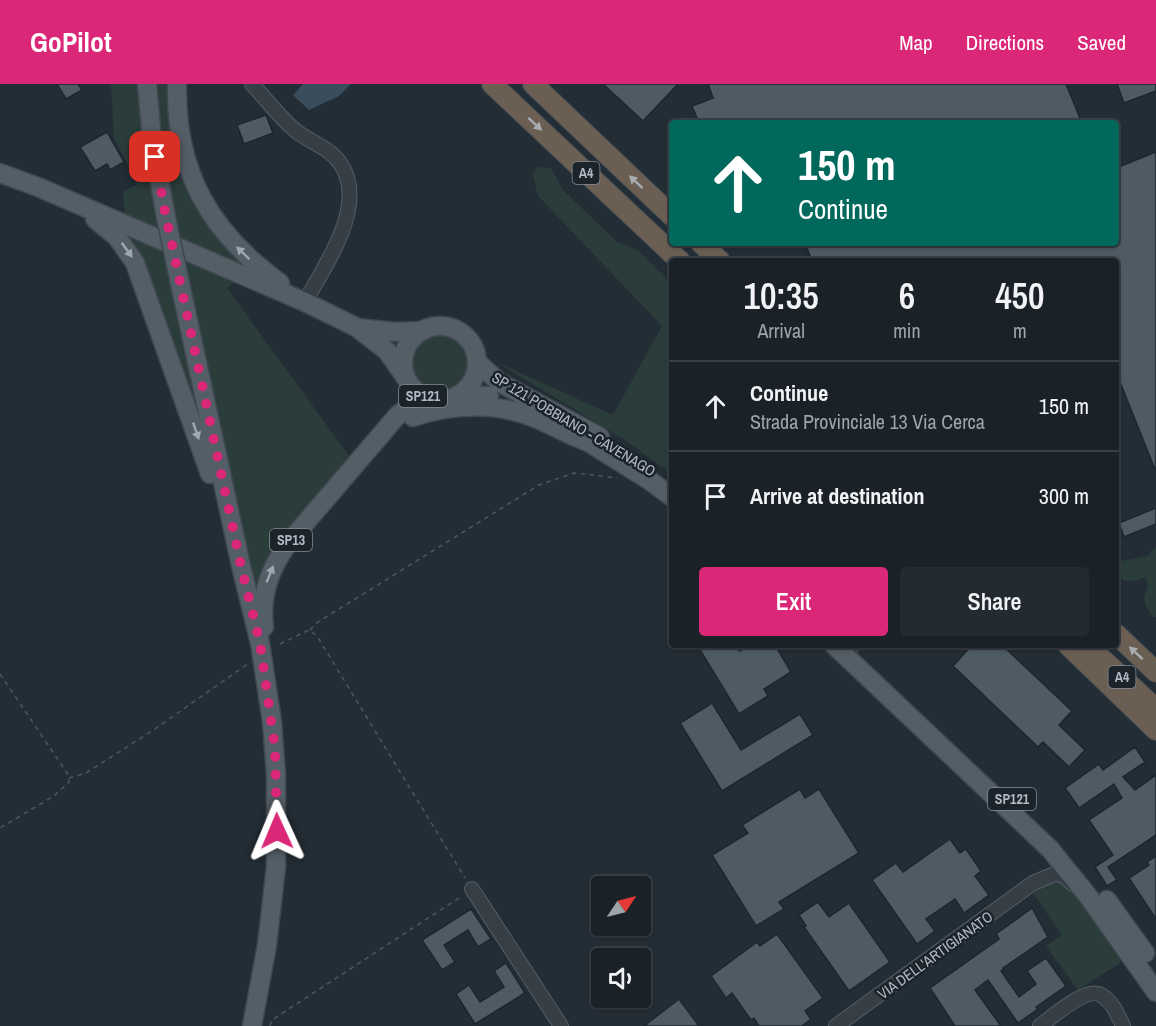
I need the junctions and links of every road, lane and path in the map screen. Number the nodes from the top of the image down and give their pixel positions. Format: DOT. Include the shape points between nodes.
graph roads {
  1 [pos="147,84"];
  2 [pos="152,84"];
  3 [pos="177,84"];
  4 [pos="252,84"];
  5 [pos="492,84"];
  6 [pos="533,84"];
  7 [pos="550,84"];
  8 [pos="150,120"];
  9 [pos="600,148"];
  10 [pos="0,164"];
  11 [pos="0,173"];
  12 [pos="38,187"];
  13 [pos="86,208"];
  14 [pos="669,213"];
  15 [pos="704,246"];
  16 [pos="677,258"];
  17 [pos="717,258"];
  18 [pos="305,302"];
  19 [pos="356,327"];
  20 [pos="422,331"];
  21 [pos="477,362"];
  22 [pos="406,378"];
  23 [pos="458,396"];
  24 [pos="433,399"];
  25 [pos="591,443"];
  26 [pos="356,464"];
  27 [pos="638,473"];
  28 [pos="669,483"];
  29 [pos="669,495"];
  30 [pos="251,607"];
  31 [pos="309,630"];
  32 [pos="1119,637"];
  33 [pos="280,644"];
  34 [pos="847,648"];
  35 [pos="847,648"];
  36 [pos="1071,648"];
  37 [pos="1090,648"];
  38 [pos="255,659"];
  39 [pos="1156,672"];
  40 [pos="0,674"];
  41 [pos="1156,709"];
  42 [pos="1156,730"];
  43 [pos="273,735"];
  44 [pos="69,778"];
  45 [pos="1020,820"];
  46 [pos="0,828"];
  47 [pos="1033,883"];
  48 [pos="472,890"];
  49 [pos="1116,934"];
  50 [pos="1156,970"];
  51 [pos="1156,992"];
  52 [pos="252,1026"];
  53 [pos="270,1026"];
  54 [pos="561,1026"];
  55 [pos="836,1026"];
  56 [pos="1040,1026"];
  57 [pos="1123,1026"];
  1 -- 8 [label="main road"];
  2 -- 8 [label="main road"];
  18 -- 3 [label="main road, one-way" via="244,255 208,211 195,187 182,146"];
  4 -- 18 [label="street" via="295,130 332,154 349,182 346,221"];
  5 -- 16 [label="highway, A4, one-way"];
  6 -- 9 [label="highway, A4"];
  7 -- 9 [label="highway" via="580,113"];
  8 -- 30 [label="main road, bridge" via="165,212"];
  14 -- 9 [label="highway, A4, one-way"];
  10 -- 12 [label="main road, SP 121 POBBIANO - CAVENAGO / SP121"];
  11 -- 12 [label="main road, SP 121 POBBIANO - CAVENAGO / SP121"];
  12 -- 13 [label="main road, SP 121 POBBIANO - CAVENAGO / SP121"];
  13 -- 18 [label="main road, SP 121 POBBIANO - CAVENAGO / SP121"];
  13 -- 30 [label="main road, one-way" via="121,241 137,267 201,446"];
  15 -- 17 [label="highway"];
  18 -- 19 [label="main road, SP 121 POBBIANO - CAVENAGO / SP121"];
  19 -- 20 [label="main road, SP 121 POBBIANO - CAVENAGO / SP121"];
  19 -- 22 [label="main road, SP 121 POBBIANO - CAVENAGO / SP121" via="385,349"];
  20 -- 21 [label="main road, SP 121 POBBIANO - CAVENAGO / SP121" via="439,326 457,330 472,345"];
  20 -- 22 [label="main road, SP121" via="405,352"];
  21 -- 23 [label="main road, SP 121 POBBIANO - CAVENAGO / SP121" via="472,381"];
  21 -- 28 [label="main road, SP 121 POBBIANO - CAVENAGO / SP121" via="500,382 578,424"];
  22 -- 24 [label="main road, SP 121 POBBIANO - CAVENAGO / SP121" via="418,393"];
  23 -- 24 [label="main road, SP 121 POBBIANO - CAVENAGO / SP121"];
  23 -- 25 [label="main road, SP 121 POBBIANO - CAVENAGO / SP121" via="491,396 512,401"];
  24 -- 26 [label="main road, SP13" via="400,413"];
  25 -- 26 [label="main road, SP13" via="526,414 479,406 434,412 399,424"];
  25 -- 27 [label="main road, SP 121 POBBIANO - CAVENAGO / SP121"];
  43 -- 26 [label="main road, SP13, one-way" via="278,711 263,613 268,580 289,542"];
  27 -- 29 [label="main road, SP 121 POBBIANO - CAVENAGO / SP121"];
  27 -- 31 [label="path" via="615,478 574,473 539,485"];
  30 -- 43 [label="main road"];
  31 -- 33 [label="path"];
  31 -- 48 [label="path" via="317,636"];
  39 -- 32 [label="highway, A4, one-way"];
  34 -- 45 [label="main road, SP121"];
  35 -- 50 [label="main road, SP121" via="1066,850"];
  36 -- 42 [label="highway"];
  37 -- 41 [label="highway, A4"];
  38 -- 44 [label="path" via="124,749 86,773"];
  40 -- 44 [label="path"];
  43 -- 52 [label="main road" via="276,867"];
  44 -- 46 [label="path" via="67,786 54,796"];
  45 -- 47 [label="street, VIA DELL'ARTIGIANATO" via="1049,860"];
  45 -- 49 [label="main road, SP121" via="1060,860"];
  47 -- 49 [label="street, VIA DELL'ARTIGIANATO" via="1053,874 1065,877"];
  47 -- 55 [label="street, VIA DELL'ARTIGIANATO"];
  48 -- 53 [label="path" via="272,1020"];
  48 -- 54 [label="street"];
  49 -- 51 [label="main road, SP121"];
  56 -- 57 [label="street" via="1085,994 1096,992 1109,1002"];
}
